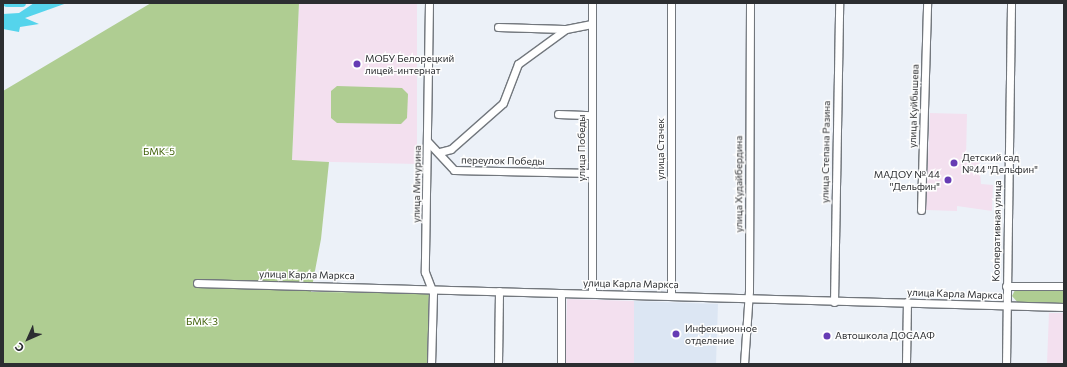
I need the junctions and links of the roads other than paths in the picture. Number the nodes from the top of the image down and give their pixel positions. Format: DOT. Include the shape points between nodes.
graph roads {
  1 [pos="429,3"];
  2 [pos="592,3"];
  3 [pos="671,3"];
  4 [pos="750,3"];
  5 [pos="839,3"];
  6 [pos="927,3"];
  7 [pos="1011,3"];
  8 [pos="592,24"];
  9 [pos="498,27"];
  10 [pos="566,29"];
  11 [pos="558,114"];
  12 [pos="592,115"];
  13 [pos="428,142"];
  14 [pos="440,152"];
  15 [pos="592,173"];
  16 [pos="921,210"];
  17 [pos="197,283"];
  18 [pos="1006,286"];
  19 [pos="1064,286"];
  20 [pos="432,287"];
  21 [pos="499,291"];
  22 [pos="561,293"];
  23 [pos="592,293"];
  24 [pos="671,295"];
  25 [pos="746,298"];
  26 [pos="834,302"];
  27 [pos="907,302"];
  28 [pos="1006,306"];
  29 [pos="1064,307"];
  30 [pos="431,364"];
  31 [pos="498,364"];
  32 [pos="561,364"];
  33 [pos="744,364"];
  34 [pos="906,364"];
  35 [pos="1006,364"];
  1 -- 13 [label="street, улица Мичурина"];
  2 -- 8 [label="street, улица Победы"];
  3 -- 24 [label="street, улица Стачек"];
  4 -- 25 [label="street, улица Худайбердина" via="749,291"];
  5 -- 26 [label="street, улица Степана Разина"];
  6 -- 16 [label="street, улица Куйбышева"];
  7 -- 18 [label="street, Кооперативная улица"];
  8 -- 10 [label="street"];
  8 -- 12 [label="street, улица Победы"];
  9 -- 10 [label="street"];
  10 -- 14 [label="street" via="518,64 503,103 451,149"];
  11 -- 12 [label="street"];
  12 -- 15 [label="street, улица Победы"];
  13 -- 14 [label="street, переулок Победы"];
  13 -- 20 [label="street, улица Мичурина" via="425,272"];
  14 -- 15 [label="street, переулок Победы" via="454,170"];
  15 -- 23 [label="street, улица Победы"];
  17 -- 20 [label="street, улица Карла Маркса"];
  18 -- 19 [label="street"];
  18 -- 28 [label="street, Кооперативная улица"];
  20 -- 21 [label="street, улица Карла Маркса"];
  20 -- 30 [label="street, улица Мичурина"];
  21 -- 22 [label="street, улица Карла Маркса"];
  21 -- 31 [label="street"];
  22 -- 23 [label="street, улица Карла Маркса"];
  22 -- 32 [label="street"];
  23 -- 24 [label="street, улица Карла Маркса"];
  24 -- 25 [label="street, улица Карла Маркса"];
  25 -- 26 [label="street, улица Карла Маркса"];
  25 -- 33 [label="street, улица Худайбердина"];
  26 -- 27 [label="street, улица Карла Маркса"];
  27 -- 28 [label="street, улица Карла Маркса"];
  27 -- 34 [label="street"];
  28 -- 29 [label="street, улица Карла Маркса"];
  28 -- 35 [label="street, Кооперативная улица"];
}
